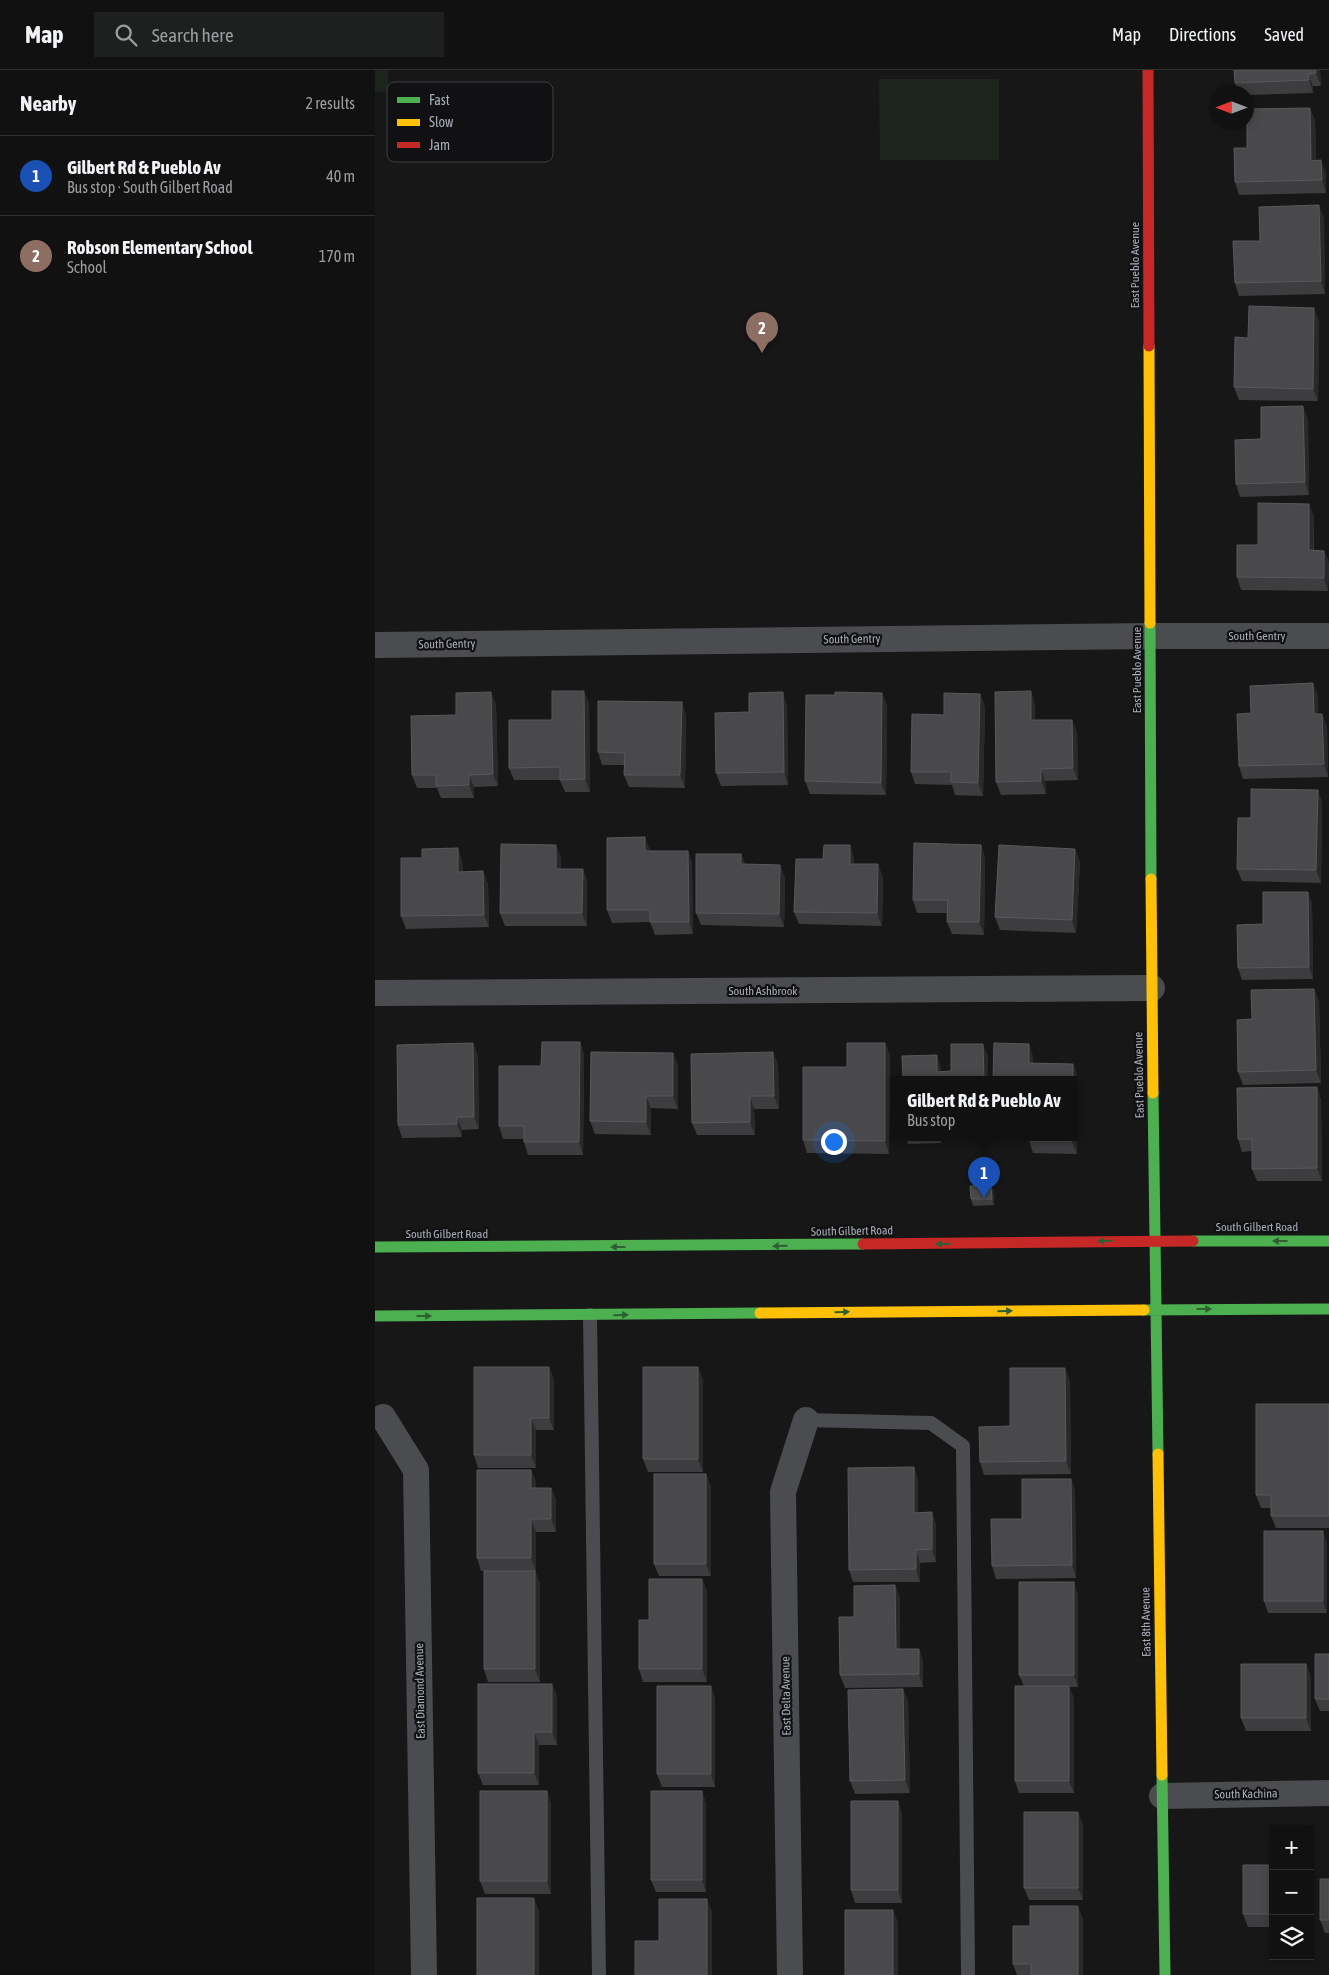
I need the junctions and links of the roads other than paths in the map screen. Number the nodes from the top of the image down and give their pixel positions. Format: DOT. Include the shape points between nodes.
graph roads {
  1 [pos="1148,70"];
  2 [pos="1151,636"];
  3 [pos="1329,636"];
  4 [pos="375,645"];
  5 [pos="1151,988"];
  6 [pos="375,993"];
  7 [pos="1154,1241"];
  8 [pos="1329,1241"];
  9 [pos="375,1247"];
  10 [pos="1155,1269"];
  11 [pos="1329,1309"];
  12 [pos="1156,1310"];
  13 [pos="590,1315"];
  14 [pos="375,1316"];
  15 [pos="383,1416"];
  16 [pos="806,1420"];
  17 [pos="1329,1793"];
  18 [pos="1162,1796"];
  19 [pos="424,1975"];
  20 [pos="599,1975"];
  21 [pos="789,1975"];
  22 [pos="968,1975"];
  23 [pos="1165,1975"];
  1 -- 2 [label="street, East Pueblo Avenue"];
  2 -- 3 [label="street, South Gentry"];
  2 -- 4 [label="street, South Gentry"];
  2 -- 5 [label="street, East Pueblo Avenue"];
  5 -- 6 [label="street, South Ashbrook"];
  5 -- 7 [label="street, East Pueblo Avenue"];
  8 -- 7 [label="street, South Gilbert Road, one-way"];
  7 -- 9 [label="street, South Gilbert Road, one-way"];
  7 -- 10 [label="street, East Pueblo Avenue"];
  10 -- 12 [label="street, East 8th Avenue"];
  12 -- 11 [label="street, one-way"];
  13 -- 12 [label="street, one-way"];
  12 -- 18 [label="street, East 8th Avenue"];
  14 -- 13 [label="street, one-way"];
  13 -- 20 [label="lane"];
  15 -- 19 [label="street, East Diamond Avenue" via="416,1470"];
  16 -- 21 [label="street, East Delta Avenue" via="783,1492"];
  16 -- 22 [label="lane" via="931,1423 963,1446"];
  17 -- 18 [label="street, South Kachina"];
  18 -- 23 [label="street, East 8th Avenue"];
}
